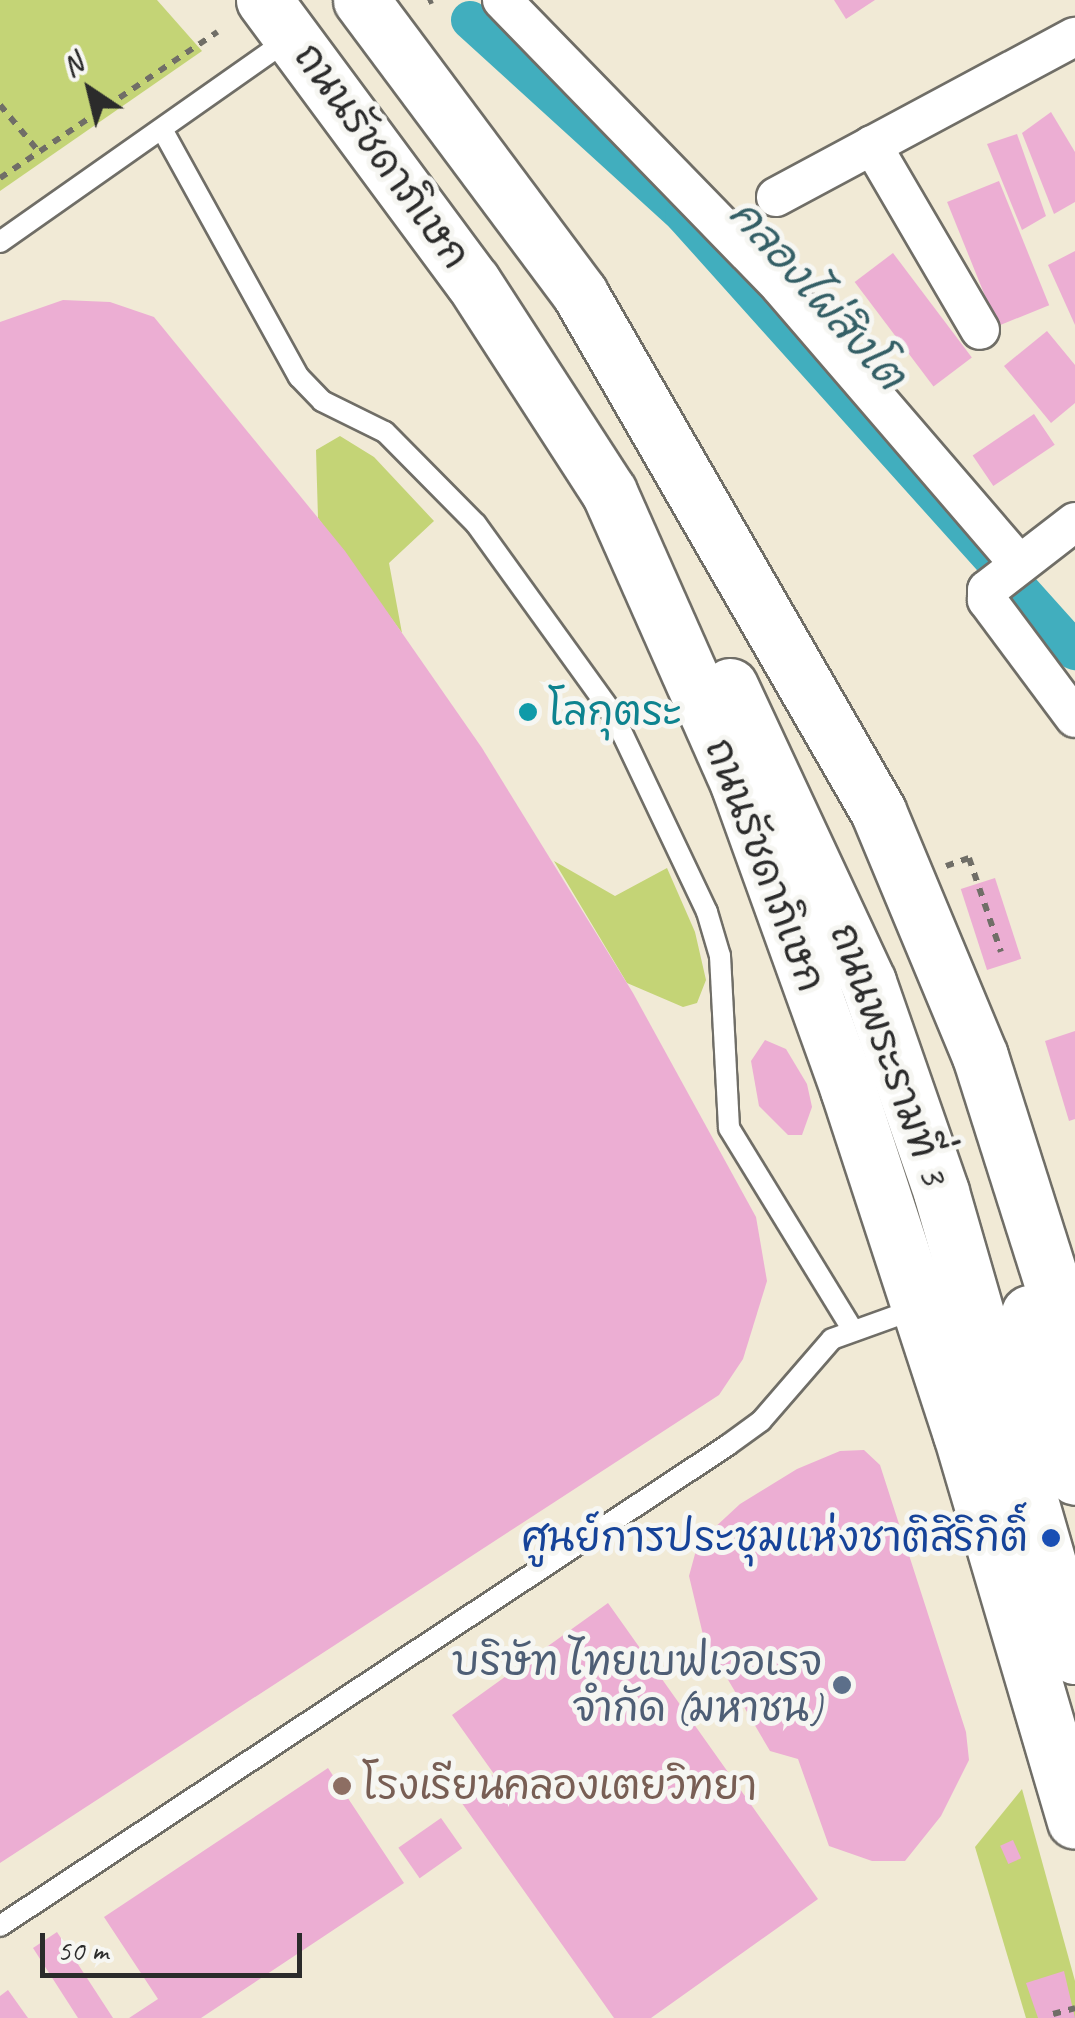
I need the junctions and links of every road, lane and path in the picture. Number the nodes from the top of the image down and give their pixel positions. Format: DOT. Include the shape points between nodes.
graph roads {
  1 [pos="361,0"];
  2 [pos="502,0"];
  3 [pos="280,17"];
  4 [pos="217,32"];
  5 [pos="1075,37"];
  6 [pos="0,105"];
  7 [pos="163,131"];
  8 [pos="872,145"];
  9 [pos="39,152"];
  10 [pos="0,178"];
  11 [pos="776,197"];
  12 [pos="0,242"];
  13 [pos="980,330"];
  14 [pos="687,474"];
  15 [pos="610,492"];
  16 [pos="1075,522"];
  17 [pos="1019,564"];
  18 [pos="1075,718"];
  19 [pos="941,867"];
  20 [pos="1001,952"];
  21 [pos="920,1307"];
  22 [pos="851,1328"];
  23 [pos="1075,1355"];
  24 [pos="1075,1477"];
  25 [pos="1075,1656"];
  26 [pos="1075,1821"];
  27 [pos="0,1926"];
  28 [pos="1075,2008"];
  29 [pos="1053,2014"];
  1 -- 14 [label="main road, ถนนรัชดาภิเษก" via="557,259"];
  2 -- 17 [label="street" via="780,286"];
  3 -- 7 [label="lane"];
  3 -- 15 [label="main road, ถนนรัชดาภิเษก" via="473,282"];
  4 -- 9 [label="path"];
  5 -- 8 [label="street"];
  6 -- 9 [label="path"];
  7 -- 12 [label="lane"];
  7 -- 22 [label="lane" via="299,377 322,400 385,432 476,524 613,714 708,912 720,956 729,1128"];
  8 -- 11 [label="street"];
  8 -- 13 [label="street"];
  9 -- 10 [label="path"];
  14 -- 23 [label="main road, ถนนรัชดาภิเษก" via="870,796 930,930 1018,1164"];
  14 -- 24 [label="main road, ถนนพระรามที่ 3" via="799,742 909,959 990,1172"];
  15 -- 21 [label="main road, ถนนรัชดาภิเษก" via="739,786"];
  15 -- 25 [label="main road, ถนนพระรามที่ 3" via="751,719 868,982 941,1192"];
  16 -- 17 [label="street"];
  17 -- 18 [label="street" via="988,590 987,600"];
  19 -- 20 [label="path" via="970,858"];
  21 -- 22 [label="lane"];
  21 -- 26 [label="main road, ถนนรัชดาภิเษก"];
  22 -- 27 [label="lane" via="816,1354 761,1421"];
  28 -- 29 [label="path"];
}
